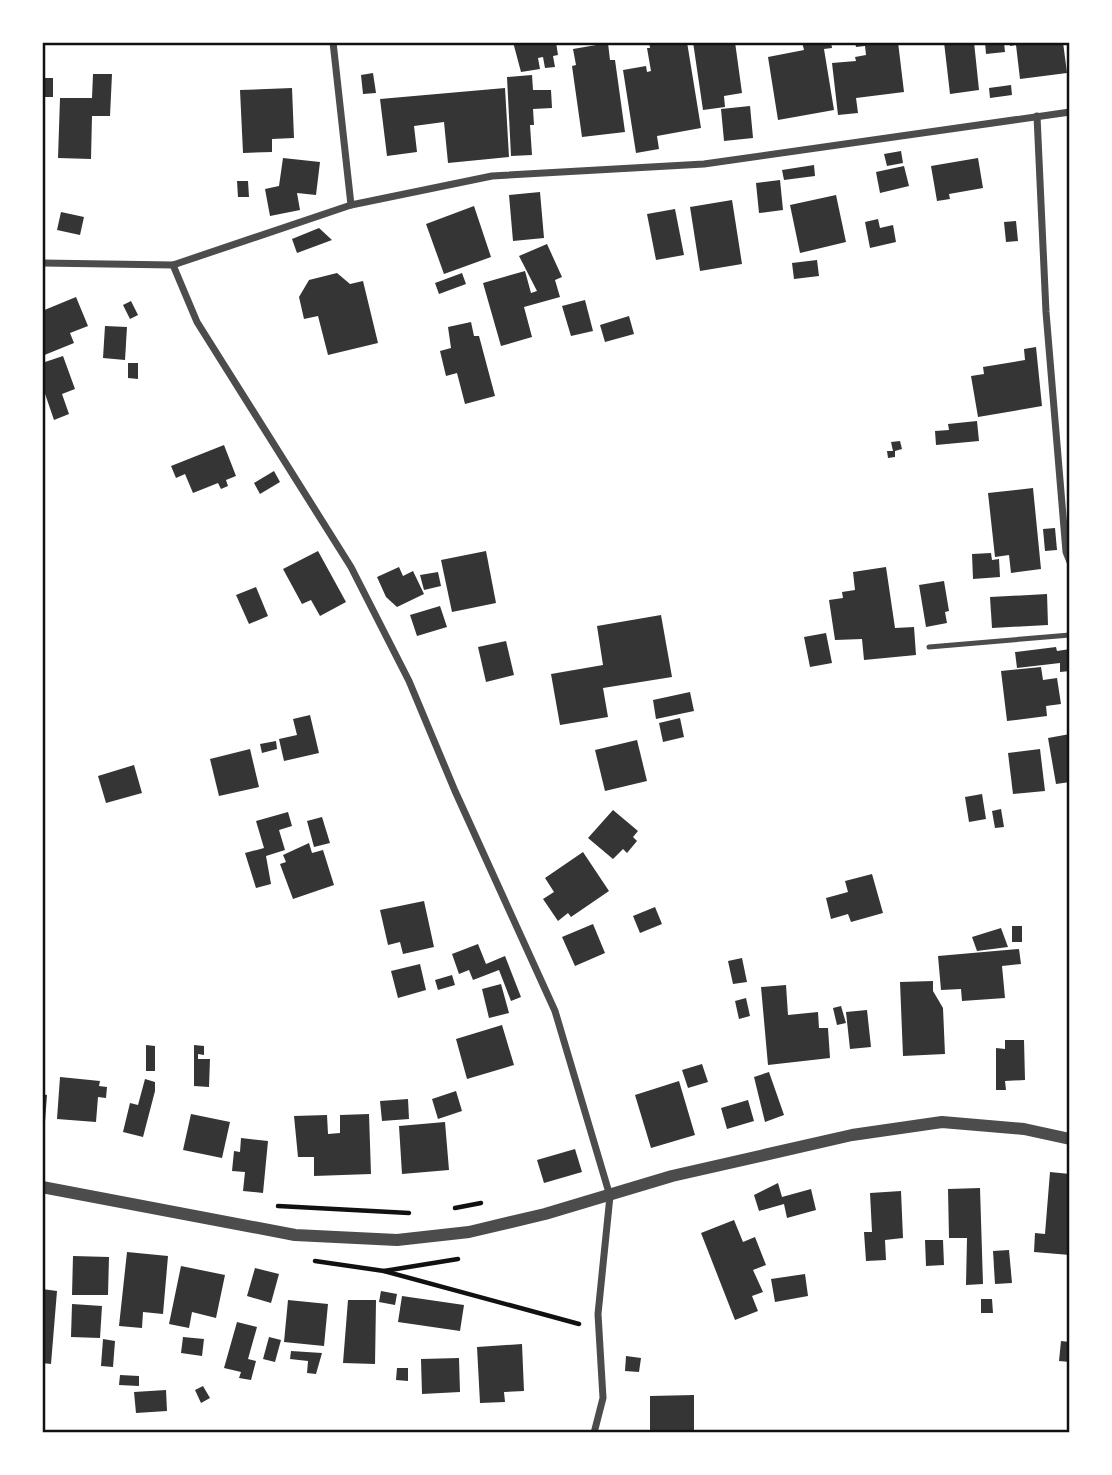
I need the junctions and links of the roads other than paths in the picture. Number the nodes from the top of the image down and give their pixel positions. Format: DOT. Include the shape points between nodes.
graph roads {
  1 [pos="333,42"];
  2 [pos="1070,112"];
  3 [pos="1037,116"];
  4 [pos="351,205"];
  5 [pos="42,263"];
  6 [pos="173,265"];
  7 [pos="1070,562"];
  8 [pos="1070,635"];
  9 [pos="929,647"];
  10 [pos="1070,1139"];
  11 [pos="42,1187"];
  12 [pos="610,1196"];
  13 [pos="594,1433"];
  1 -- 4 [label="street"];
  2 -- 3 [label="street"];
  3 -- 4 [label="street" via="704,163 492,176"];
  3 -- 7 [label="street" via="1046,312"];
  4 -- 6 [label="street"];
  5 -- 6 [label="street"];
  6 -- 12 [label="street" via="197,322 351,567 410,681 555,1011"];
  8 -- 9 [label="lane"];
  10 -- 12 [label="street" via="1024,1129 942,1122 752,1156"];
  11 -- 12 [label="street" via="295,1235 397,1240 469,1232"];
  12 -- 13 [label="street" via="599,1332 603,1398"];
}
